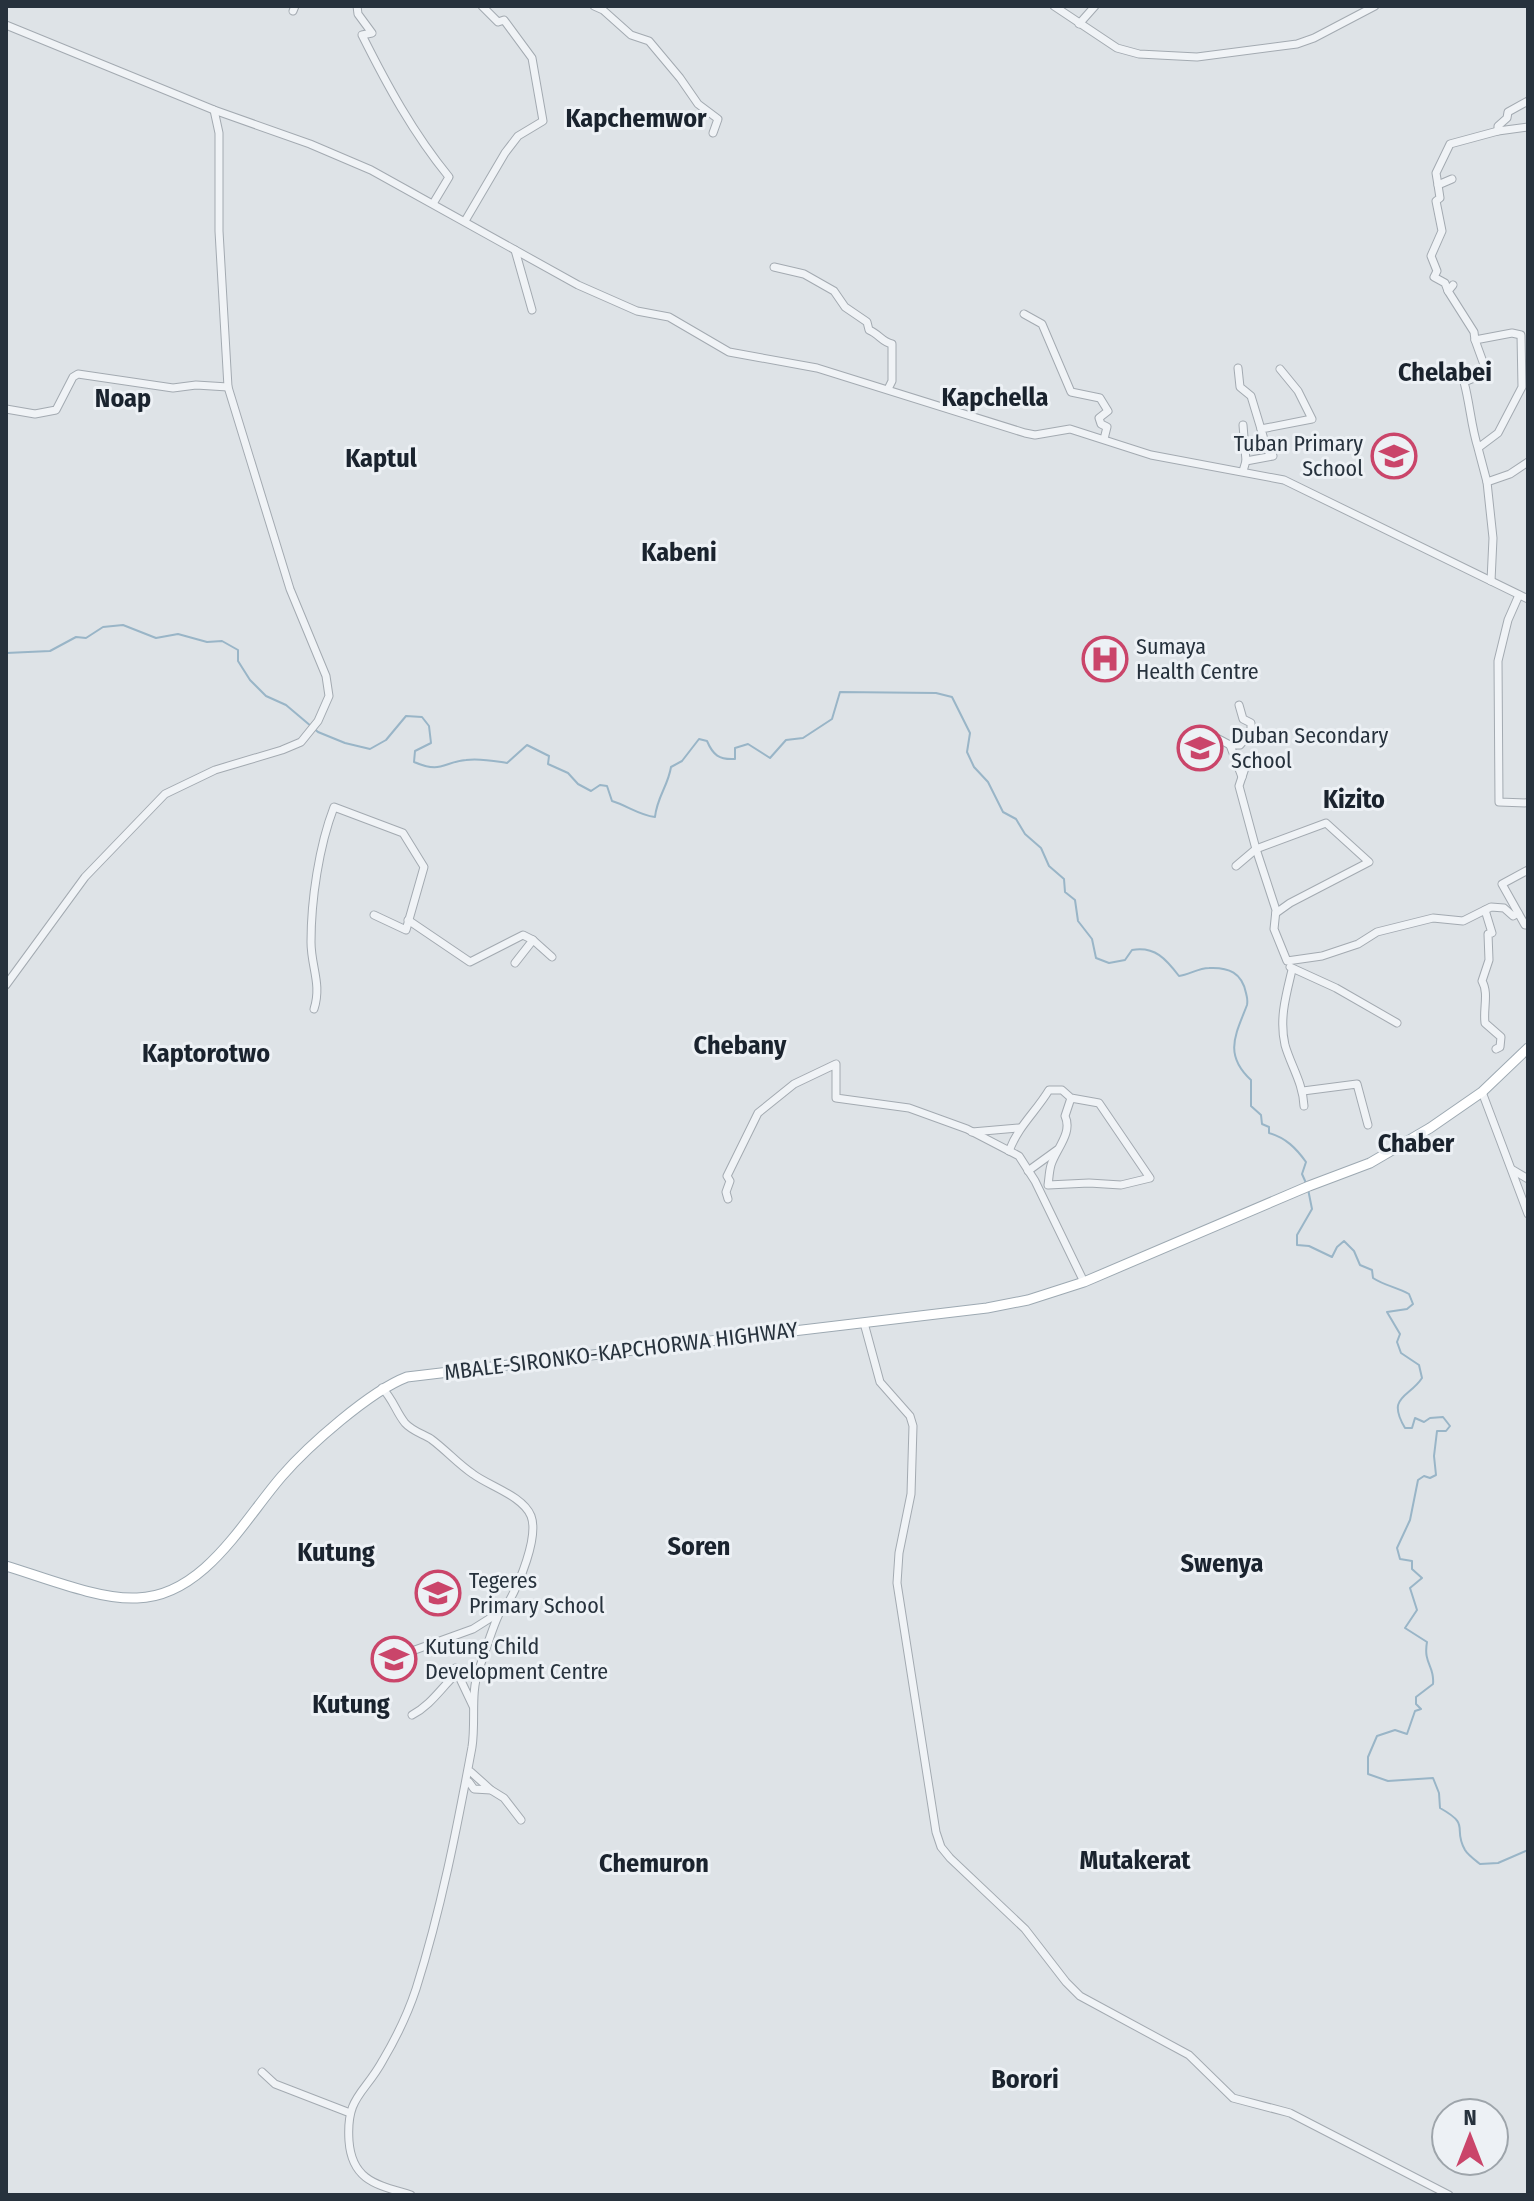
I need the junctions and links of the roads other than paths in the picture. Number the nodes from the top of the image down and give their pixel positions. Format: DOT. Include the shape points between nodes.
graph roads {
  1 [pos="357,6"];
  2 [pos="482,6"];
  3 [pos="594,6"];
  4 [pos="1054,6"];
  5 [pos="1095,6"];
  6 [pos="1375,6"];
  7 [pos="1079,24"];
  8 [pos="6,25"];
  9 [pos="1528,101"];
  10 [pos="214,110"];
  11 [pos="1528,127"];
  12 [pos="1498,131"];
  13 [pos="713,133"];
  14 [pos="1452,179"];
  15 [pos="1438,185"];
  16 [pos="434,202"];
  17 [pos="465,221"];
  18 [pos="515,250"];
  19 [pos="774,267"];
  20 [pos="532,310"];
  21 [pos="1024,314"];
  22 [pos="1475,340"];
  23 [pos="1238,368"];
  24 [pos="1280,369"];
  25 [pos="228,387"];
  26 [pos="888,389"];
  27 [pos="1516,395"];
  28 [pos="1528,398"];
  29 [pos="6,409"];
  30 [pos="1243,425"];
  31 [pos="1261,429"];
  32 [pos="1104,439"];
  33 [pos="1478,448"];
  34 [pos="1246,461"];
  35 [pos="1528,462"];
  36 [pos="1243,471"];
  37 [pos="1487,482"];
  38 [pos="1491,581"];
  39 [pos="1519,595"];
  40 [pos="1528,599"];
  41 [pos="1239,705"];
  42 [pos="1213,736"];
  43 [pos="1230,745"];
  44 [pos="1248,759"];
  45 [pos="1242,777"];
  46 [pos="1528,803"];
  47 [pos="1256,849"];
  48 [pos="1236,866"];
  49 [pos="1528,870"];
  50 [pos="1485,910"];
  51 [pos="1276,913"];
  52 [pos="1518,913"];
  53 [pos="374,915"];
  54 [pos="408,920"];
  55 [pos="1528,925"];
  56 [pos="533,940"];
  57 [pos="552,957"];
  58 [pos="1287,961"];
  59 [pos="515,963"];
  60 [pos="1292,970"];
  61 [pos="6,985"];
  62 [pos="314,1009"];
  63 [pos="1397,1023"];
  64 [pos="1528,1048"];
  65 [pos="1496,1049"];
  66 [pos="1303,1091"];
  67 [pos="1482,1092"];
  68 [pos="1071,1098"];
  69 [pos="1304,1106"];
  70 [pos="1368,1125"];
  71 [pos="1019,1128"];
  72 [pos="972,1132"];
  73 [pos="1057,1150"];
  74 [pos="1009,1151"];
  75 [pos="1513,1170"];
  76 [pos="1028,1171"];
  77 [pos="1528,1179"];
  78 [pos="728,1199"];
  79 [pos="1528,1214"];
  80 [pos="1084,1282"];
  81 [pos="864,1323"];
  82 [pos="382,1388"];
  83 [pos="6,1566"];
  84 [pos="500,1612"];
  85 [pos="412,1651"];
  86 [pos="475,1709"];
  87 [pos="412,1715"];
  88 [pos="471,1772"];
  89 [pos="469,1782"];
  90 [pos="491,1790"];
  91 [pos="458,1819"];
  92 [pos="521,1820"];
  93 [pos="262,2072"];
  94 [pos="350,2113"];
  95 [pos="411,2195"];
  96 [pos="1449,2195"];
  1 -- 16 [label="street" via="372,33 362,35 388,86 419,140 449,177"];
  2 -- 17 [label="street" via="498,22 504,20 532,58 543,121 518,136"];
  3 -- 13 [label="street" via="631,35 649,41 698,104 718,119"];
  4 -- 7 [label="street"];
  5 -- 7 [label="street"];
  6 -- 7 [label="street" via="1297,44 1197,57 1127,51"];
  8 -- 10 [label="street"];
  9 -- 12 [label="street" via="1508,112"];
  10 -- 16 [label="street" via="350,161"];
  10 -- 25 [label="street"];
  11 -- 12 [label="street"];
  12 -- 15 [label="street" via="1450,144 1436,173"];
  14 -- 15 [label="street"];
  15 -- 22 [label="street" via="1442,231 1431,256 1434,277 1450,288"];
  16 -- 17 [label="street"];
  17 -- 18 [label="street"];
  18 -- 20 [label="street"];
  18 -- 26 [label="street" via="637,311 669,317 729,352 817,368"];
  19 -- 26 [label="street" via="804,274 834,291 869,330 892,344"];
  21 -- 32 [label="street" via="1042,324 1071,392 1100,398 1108,411 1099,418 1107,427"];
  22 -- 27 [label="street" via="1521,335 1522,387"];
  22 -- 33 [label="street" via="1487,373 1464,382"];
  23 -- 31 [label="street" via="1240,387 1251,396"];
  24 -- 31 [label="street" via="1312,419"];
  25 -- 29 [label="street" via="173,388 78,374 56,410 35,414"];
  25 -- 61 [label="street" via="329,696 306,738 165,794 85,877"];
  26 -- 32 [label="street" via="1025,433 1070,429"];
  27 -- 28 [label="street"];
  27 -- 33 [label="street" via="1498,433"];
  30 -- 34 [label="street"];
  31 -- 34 [label="street" via="1273,456"];
  32 -- 36 [label="street" via="1151,455"];
  33 -- 37 [label="street"];
  34 -- 36 [label="street"];
  35 -- 37 [label="street"];
  36 -- 38 [label="street" via="1297,485"];
  37 -- 38 [label="street"];
  38 -- 39 [label="street"];
  39 -- 40 [label="street"];
  39 -- 46 [label="street" via="1498,661 1499,802"];
  41 -- 43 [label="street" via="1251,732 1240,745"];
  42 -- 43 [label="street"];
  43 -- 45 [label="street"];
  44 -- 45 [label="street"];
  45 -- 47 [label="street" via="1239,786"];
  47 -- 48 [label="street"];
  47 -- 51 [label="street"];
  47 -- 51 [label="street" via="1326,823 1369,862"];
  49 -- 52 [label="street" via="1502,884"];
  50 -- 52 [label="street"];
  50 -- 58 [label="street" via="1463,921 1433,918 1377,932 1322,956"];
  50 -- 65 [label="street" via="1492,933 1482,981 1483,1011 1485,1023 1501,1037"];
  51 -- 58 [label="street" via="1274,929"];
  52 -- 55 [label="street"];
  53 -- 54 [label="street" via="406,930"];
  54 -- 56 [label="street" via="470,962 523,935"];
  54 -- 62 [label="street" via="424,867 403,833 334,807 321,848 311,944 319,993"];
  56 -- 57 [label="street"];
  56 -- 59 [label="street"];
  58 -- 60 [label="street"];
  60 -- 63 [label="street"];
  60 -- 66 [label="street" via="1282,1014 1285,1044"];
  64 -- 67 [label="main road, MBALE-SIRONKO-KAPCHORWA HIGHWAY"];
  66 -- 69 [label="street"];
  66 -- 70 [label="street" via="1357,1084"];
  67 -- 75 [label="street"];
  67 -- 80 [label="main road, MBALE-SIRONKO-KAPCHORWA HIGHWAY" via="1370,1163"];
  68 -- 71 [label="street" via="1062,1090 1049,1090"];
  68 -- 73 [label="street" via="1064,1141"];
  68 -- 73 [label="street" via="1099,1103 1150,1178 1121,1185 1048,1185"];
  71 -- 72 [label="street"];
  71 -- 74 [label="street"];
  72 -- 74 [label="street"];
  72 -- 78 [label="street" via="909,1108 836,1098 836,1064 794,1084 758,1113 727,1176"];
  73 -- 76 [label="street"];
  74 -- 76 [label="street"];
  75 -- 77 [label="street"];
  75 -- 79 [label="street"];
  76 -- 80 [label="street"];
  80 -- 81 [label="main road, MBALE-SIRONKO-KAPCHORWA HIGHWAY" via="987,1308"];
  81 -- 82 [label="main road, MBALE-SIRONKO-KAPCHORWA HIGHWAY" via="465,1369 407,1377"];
  81 -- 96 [label="street" via="880,1382 913,1426 911,1494 897,1583 941,1847 1025,1929 1080,1996 1189,2055 1233,2098 1290,2113"];
  82 -- 83 [label="main road, MBALE-SIRONKO-KAPCHORWA HIGHWAY" via="299,1458 204,1569 182,1585 155,1596 120,1598"];
  82 -- 84 [label="street" via="408,1426 531,1515 529,1552"];
  84 -- 85 [label="street" via="473,1629"];
  84 -- 86 [label="street" via="479,1669"];
  86 -- 87 [label="street" via="456,1670 429,1706"];
  86 -- 88 [label="street"];
  86 -- 91 [label="street"];
  88 -- 89 [label="street"];
  88 -- 90 [label="street"];
  89 -- 90 [label="street" via="482,1792"];
  89 -- 91 [label="street"];
  90 -- 92 [label="street"];
  91 -- 94 [label="street" via="415,1991 383,2061 358,2092"];
  93 -- 94 [label="street" via="275,2084"];
  94 -- 95 [label="street" via="349,2144 358,2169 371,2183"];
}
